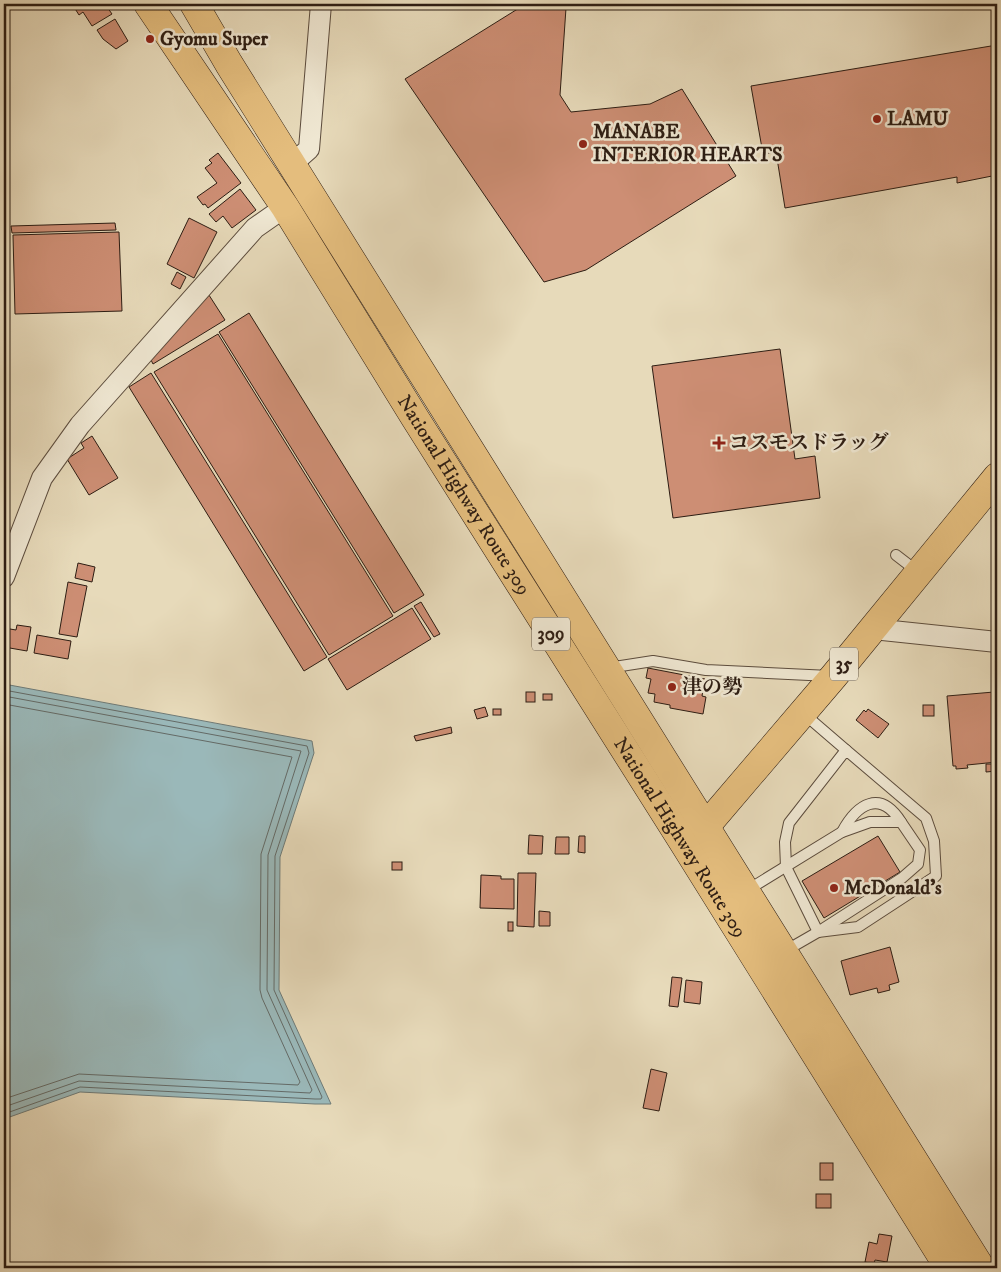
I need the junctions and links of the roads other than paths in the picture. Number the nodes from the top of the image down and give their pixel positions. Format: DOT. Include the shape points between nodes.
graph roads {
  1 [pos="148,4"];
  2 [pos="194,4"];
  3 [pos="321,4"];
  4 [pos="292,164"];
  5 [pos="285,207"];
  6 [pos="997,478"];
  7 [pos="896,555"];
  8 [pos="919,572"];
  9 [pos="4,577"];
  10 [pos="873,629"];
  11 [pos="997,642"];
  12 [pos="607,668"];
  13 [pos="834,676"];
  14 [pos="803,713"];
  15 [pos="846,750"];
  16 [pos="901,822"];
  17 [pos="706,826"];
  18 [pos="842,832"];
  19 [pos="682,842"];
  20 [pos="786,867"];
  21 [pos="746,891"];
  22 [pos="818,932"];
  23 [pos="784,952"];
  24 [pos="949,1268"];
  25 [pos="981,1268"];
  1 -- 5 [label="main road, National Highway Route 309 / 309"];
  2 -- 4 [label="main road, National Highway Route 309 / 309"];
  3 -- 4 [label="street" via="309,149"];
  4 -- 12 [label="main road, National Highway Route 309 / 309"];
  5 -- 9 [label="street" via="255,228 80,425 42,478"];
  5 -- 19 [label="main road, National Highway Route 309 / 309"];
  6 -- 8 [label="main road, 35"];
  7 -- 8 [label="lane"];
  8 -- 10 [label="main road, 35"];
  10 -- 11 [label="street"];
  10 -- 13 [label="main road, 35"];
  12 -- 13 [label="lane" via="653,661 706,670"];
  12 -- 17 [label="main road, National Highway Route 309 / 309"];
  13 -- 14 [label="main road, 35"];
  14 -- 15 [label="lane"];
  14 -- 17 [label="main road, 35"];
  15 -- 20 [label="lane" via="788,823"];
  15 -- 22 [label="lane" via="926,818 934,841 936,876 858,927"];
  16 -- 18 [label="lane" via="870,822"];
  16 -- 18 [label="lane" via="895,812 880,803 865,805 850,818"];
  16 -- 22 [label="lane" via="920,850 918,864 902,878"];
  17 -- 19 [label="main road, 35"];
  17 -- 21 [label="main road, National Highway Route 309 / 309"];
  18 -- 20 [label="lane"];
  19 -- 24 [label="main road, National Highway Route 309 / 309"];
  20 -- 21 [label="lane"];
  20 -- 22 [label="lane"];
  21 -- 23 [label="main road, National Highway Route 309 / 309"];
  22 -- 23 [label="lane"];
  23 -- 25 [label="main road, National Highway Route 309 / 309"];
}
